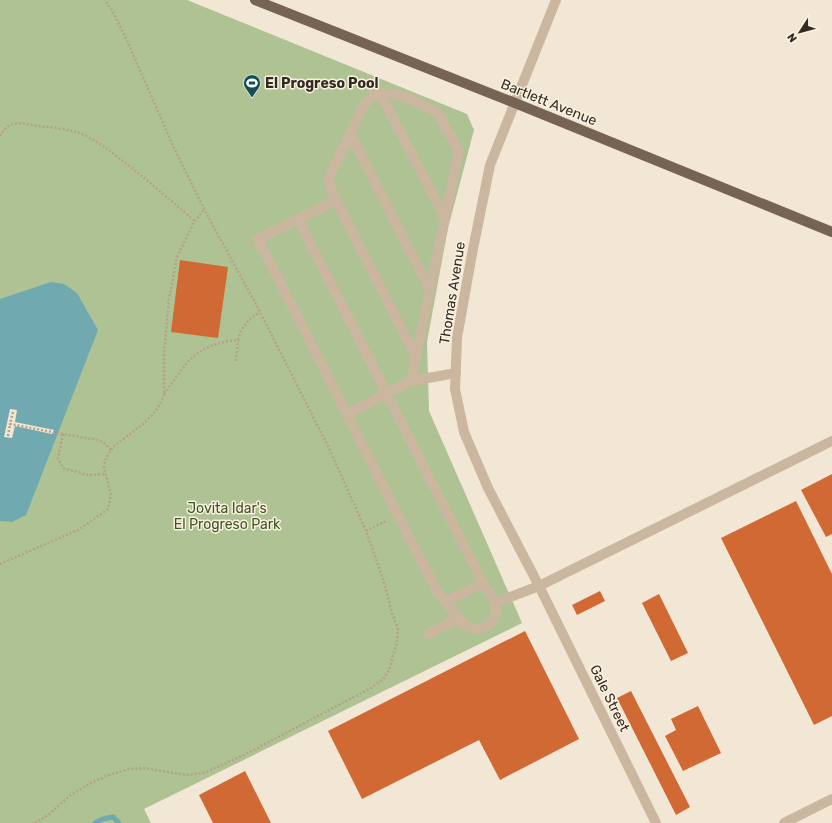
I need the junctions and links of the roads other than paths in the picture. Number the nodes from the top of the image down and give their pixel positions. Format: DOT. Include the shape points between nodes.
graph roads {
  1 [pos="255,0"];
  2 [pos="556,0"];
  3 [pos="380,93"];
  4 [pos="515,103"];
  5 [pos="350,133"];
  6 [pos="336,200"];
  7 [pos="445,218"];
  8 [pos="298,219"];
  9 [pos="832,232"];
  10 [pos="430,290"];
  11 [pos="416,357"];
  12 [pos="456,373"];
  13 [pos="411,381"];
  14 [pos="387,393"];
  15 [pos="347,414"];
  16 [pos="832,441"];
  17 [pos="483,583"];
  18 [pos="539,586"];
  19 [pos="445,602"];
  20 [pos="495,603"];
  21 [pos="459,618"];
  22 [pos="428,634"];
  23 [pos="832,799"];
  24 [pos="656,823"];
  25 [pos="784,823"];
  1 -- 4 [label="main road, Bartlett Avenue"];
  2 -- 4 [label="street, Thomas Avenue"];
  3 -- 5 [label="street" via="372,96 362,108"];
  3 -- 7 [label="street"];
  3 -- 7 [label="street" via="403,96 437,112 459,151"];
  4 -- 9 [label="main road, Bartlett Avenue"];
  4 -- 12 [label="street, Thomas Avenue" via="490,165 457,338"];
  5 -- 6 [label="street" via="328,180"];
  5 -- 10 [label="street"];
  6 -- 8 [label="street"];
  6 -- 11 [label="street"];
  7 -- 10 [label="street"];
  8 -- 14 [label="street"];
  8 -- 15 [label="street" via="258,239"];
  10 -- 11 [label="street"];
  11 -- 13 [label="street"];
  12 -- 13 [label="street"];
  12 -- 18 [label="street, Thomas Avenue" via="455,389 464,432 488,488"];
  13 -- 14 [label="street"];
  14 -- 15 [label="street"];
  14 -- 17 [label="street"];
  15 -- 19 [label="street" via="436,590"];
  16 -- 18 [label="street"];
  17 -- 19 [label="street"];
  17 -- 20 [label="street"];
  18 -- 20 [label="street"];
  18 -- 24 [label="street, Gale Street"];
  19 -- 21 [label="street"];
  20 -- 21 [label="street" via="496,616 481,629 468,627"];
  21 -- 22 [label="street"];
  23 -- 25 [label="street"];
}
